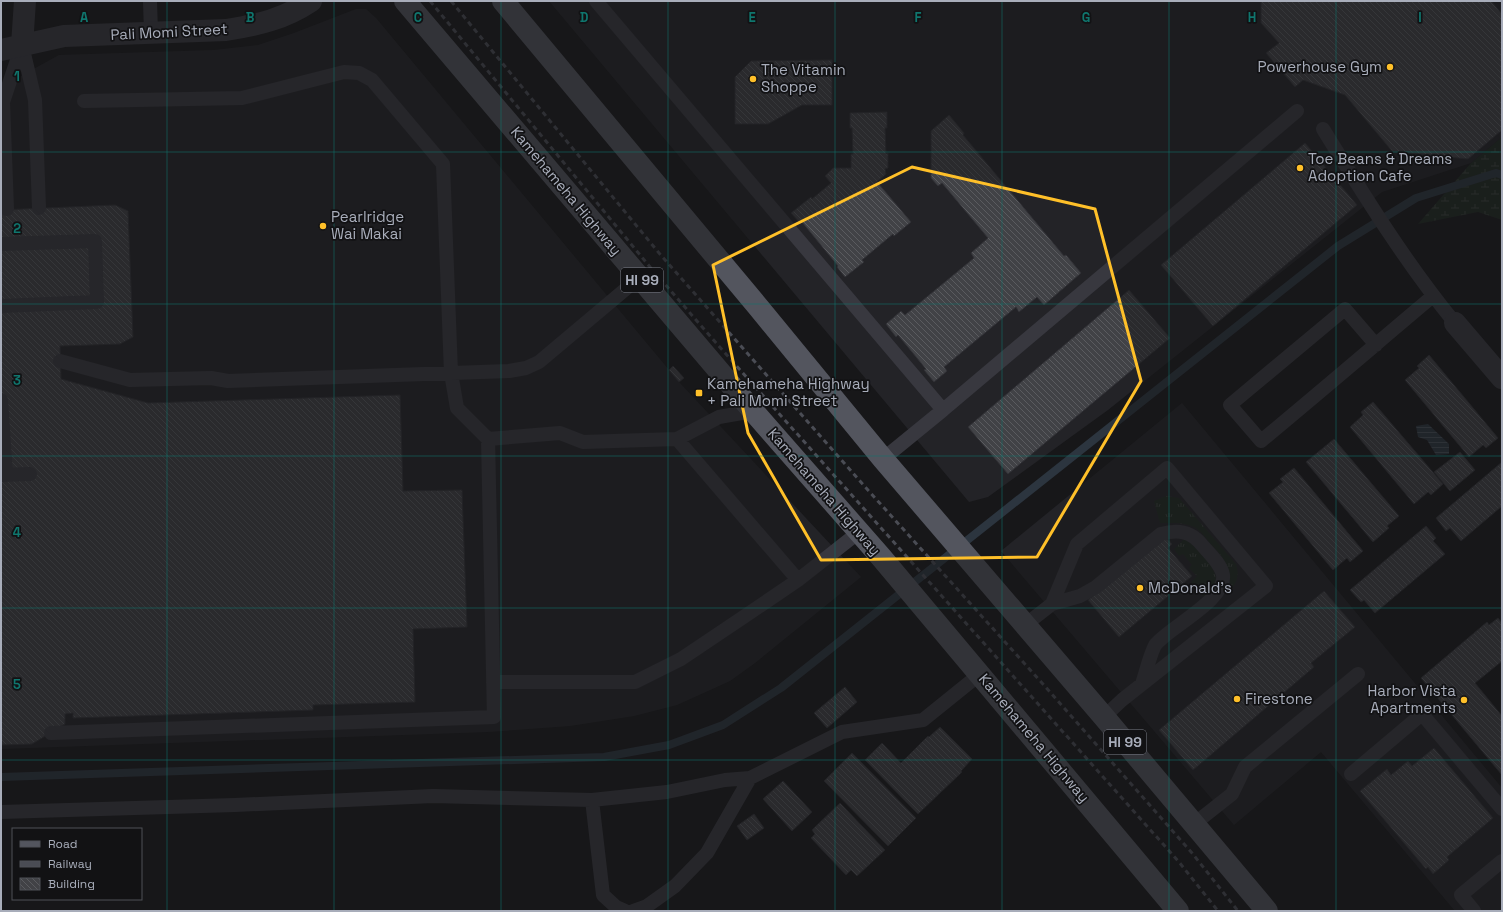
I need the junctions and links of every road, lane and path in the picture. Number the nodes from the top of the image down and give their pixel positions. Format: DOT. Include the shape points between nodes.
graph roads {
  1 [pos="25,1"];
  2 [pos="150,1"];
  3 [pos="311,1"];
  4 [pos="405,1"];
  5 [pos="503,1"];
  6 [pos="596,1"];
  7 [pos="151,33"];
  8 [pos="22,45"];
  9 [pos="1,50"];
  10 [pos="84,101"];
  11 [pos="1297,111"];
  12 [pos="1323,129"];
  13 [pos="39,208"];
  14 [pos="7,209"];
  15 [pos="1,244"];
  16 [pos="640,277"];
  17 [pos="1433,296"];
  18 [pos="1,306"];
  19 [pos="1455,322"];
  20 [pos="1376,344"];
  21 [pos="60,361"];
  22 [pos="451,373"];
  23 [pos="1502,378"];
  24 [pos="1,400"];
  25 [pos="943,410"];
  26 [pos="753,411"];
  27 [pos="488,439"];
  28 [pos="677,439"];
  29 [pos="883,459"];
  30 [pos="30,474"];
  31 [pos="4,475"];
  32 [pos="859,532"];
  33 [pos="798,580"];
  34 [pos="1052,604"];
  35 [pos="1025,625"];
  36 [pos="980,674"];
  37 [pos="1358,674"];
  38 [pos="493,682"];
  39 [pos="1142,684"];
  40 [pos="1104,717"];
  41 [pos="51,733"];
  42 [pos="1351,774"];
  43 [pos="750,778"];
  44 [pos="592,800"];
  45 [pos="1502,809"];
  46 [pos="1,812"];
  47 [pos="1194,824"];
  48 [pos="1502,861"];
  49 [pos="625,911"];
  50 [pos="633,911"];
  51 [pos="1178,911"];
  52 [pos="1267,911"];
  53 [pos="1474,911"];
  1 -- 8 [label="street"];
  2 -- 7 [label="lane"];
  3 -- 7 [label="street, Pali Momi Street" via="282,17 252,26 226,30"];
  4 -- 16 [label="main road, Kamehameha Highway / HI 99"];
  5 -- 29 [label="main road, HI 99"];
  6 -- 25 [label="lane"];
  7 -- 8 [label="street, Pali Momi Street" via="64,36"];
  8 -- 9 [label="street, Pali Momi Street"];
  8 -- 13 [label="lane" via="35,100"];
  8 -- 14 [label="lane" via="3,102"];
  10 -- 22 [label="lane" via="242,98 344,72 359,73 372,80 443,164"];
  11 -- 25 [label="lane"];
  12 -- 17 [label="lane" via="1364,196"];
  15 -- 18 [label="lane" via="95,240 97,302"];
  16 -- 22 [label="lane" via="539,362 526,368 509,371"];
  16 -- 26 [label="main road, Kamehameha Highway / HI 99"];
  17 -- 19 [label="lane"];
  17 -- 20 [label="lane"];
  19 -- 23 [label="street"];
  20 -- 20 [label="lane" via="1261,441 1230,405 1345,308"];
  21 -- 22 [label="lane" via="130,380 211,378 228,381"];
  22 -- 27 [label="lane" via="457,408"];
  24 -- 31 [label="lane"];
  25 -- 29 [label="lane"];
  26 -- 28 [label="lane" via="719,417"];
  26 -- 32 [label="main road, Kamehameha Highway / HI 99"];
  27 -- 28 [label="lane" via="560,433 582,442"];
  27 -- 38 [label="lane"];
  28 -- 33 [label="lane"];
  29 -- 35 [label="main road, HI 99"];
  30 -- 31 [label="lane"];
  32 -- 33 [label="lane"];
  32 -- 36 [label="main road, Kamehameha Highway / HI 99"];
  33 -- 38 [label="lane" via="681,659 634,682"];
  34 -- 35 [label="lane"];
  34 -- 39 [label="lane" via="1080,596 1096,587 1161,534 1181,531 1198,540 1223,575 1220,589 1211,600 1156,645"];
  34 -- 39 [label="lane" via="1077,544 1167,468 1266,586"];
  35 -- 40 [label="main road, HI 99"];
  36 -- 43 [label="lane" via="923,720 842,732"];
  36 -- 51 [label="main road, Kamehameha Highway / HI 99"];
  37 -- 47 [label="lane" via="1245,767 1232,794"];
  38 -- 41 [label="lane" via="494,717"];
  39 -- 40 [label="lane"];
  40 -- 47 [label="main road, HI 99"];
  42 -- 45 [label="lane" via="1422,714"];
  43 -- 44 [label="lane" via="725,780 668,792"];
  43 -- 50 [label="lane" via="707,852 675,886 647,906"];
  44 -- 46 [label="lane" via="433,796"];
  44 -- 49 [label="lane" via="603,895 616,907"];
  47 -- 52 [label="main road, HI 99"];
  48 -- 53 [label="lane" via="1461,895"];
}
